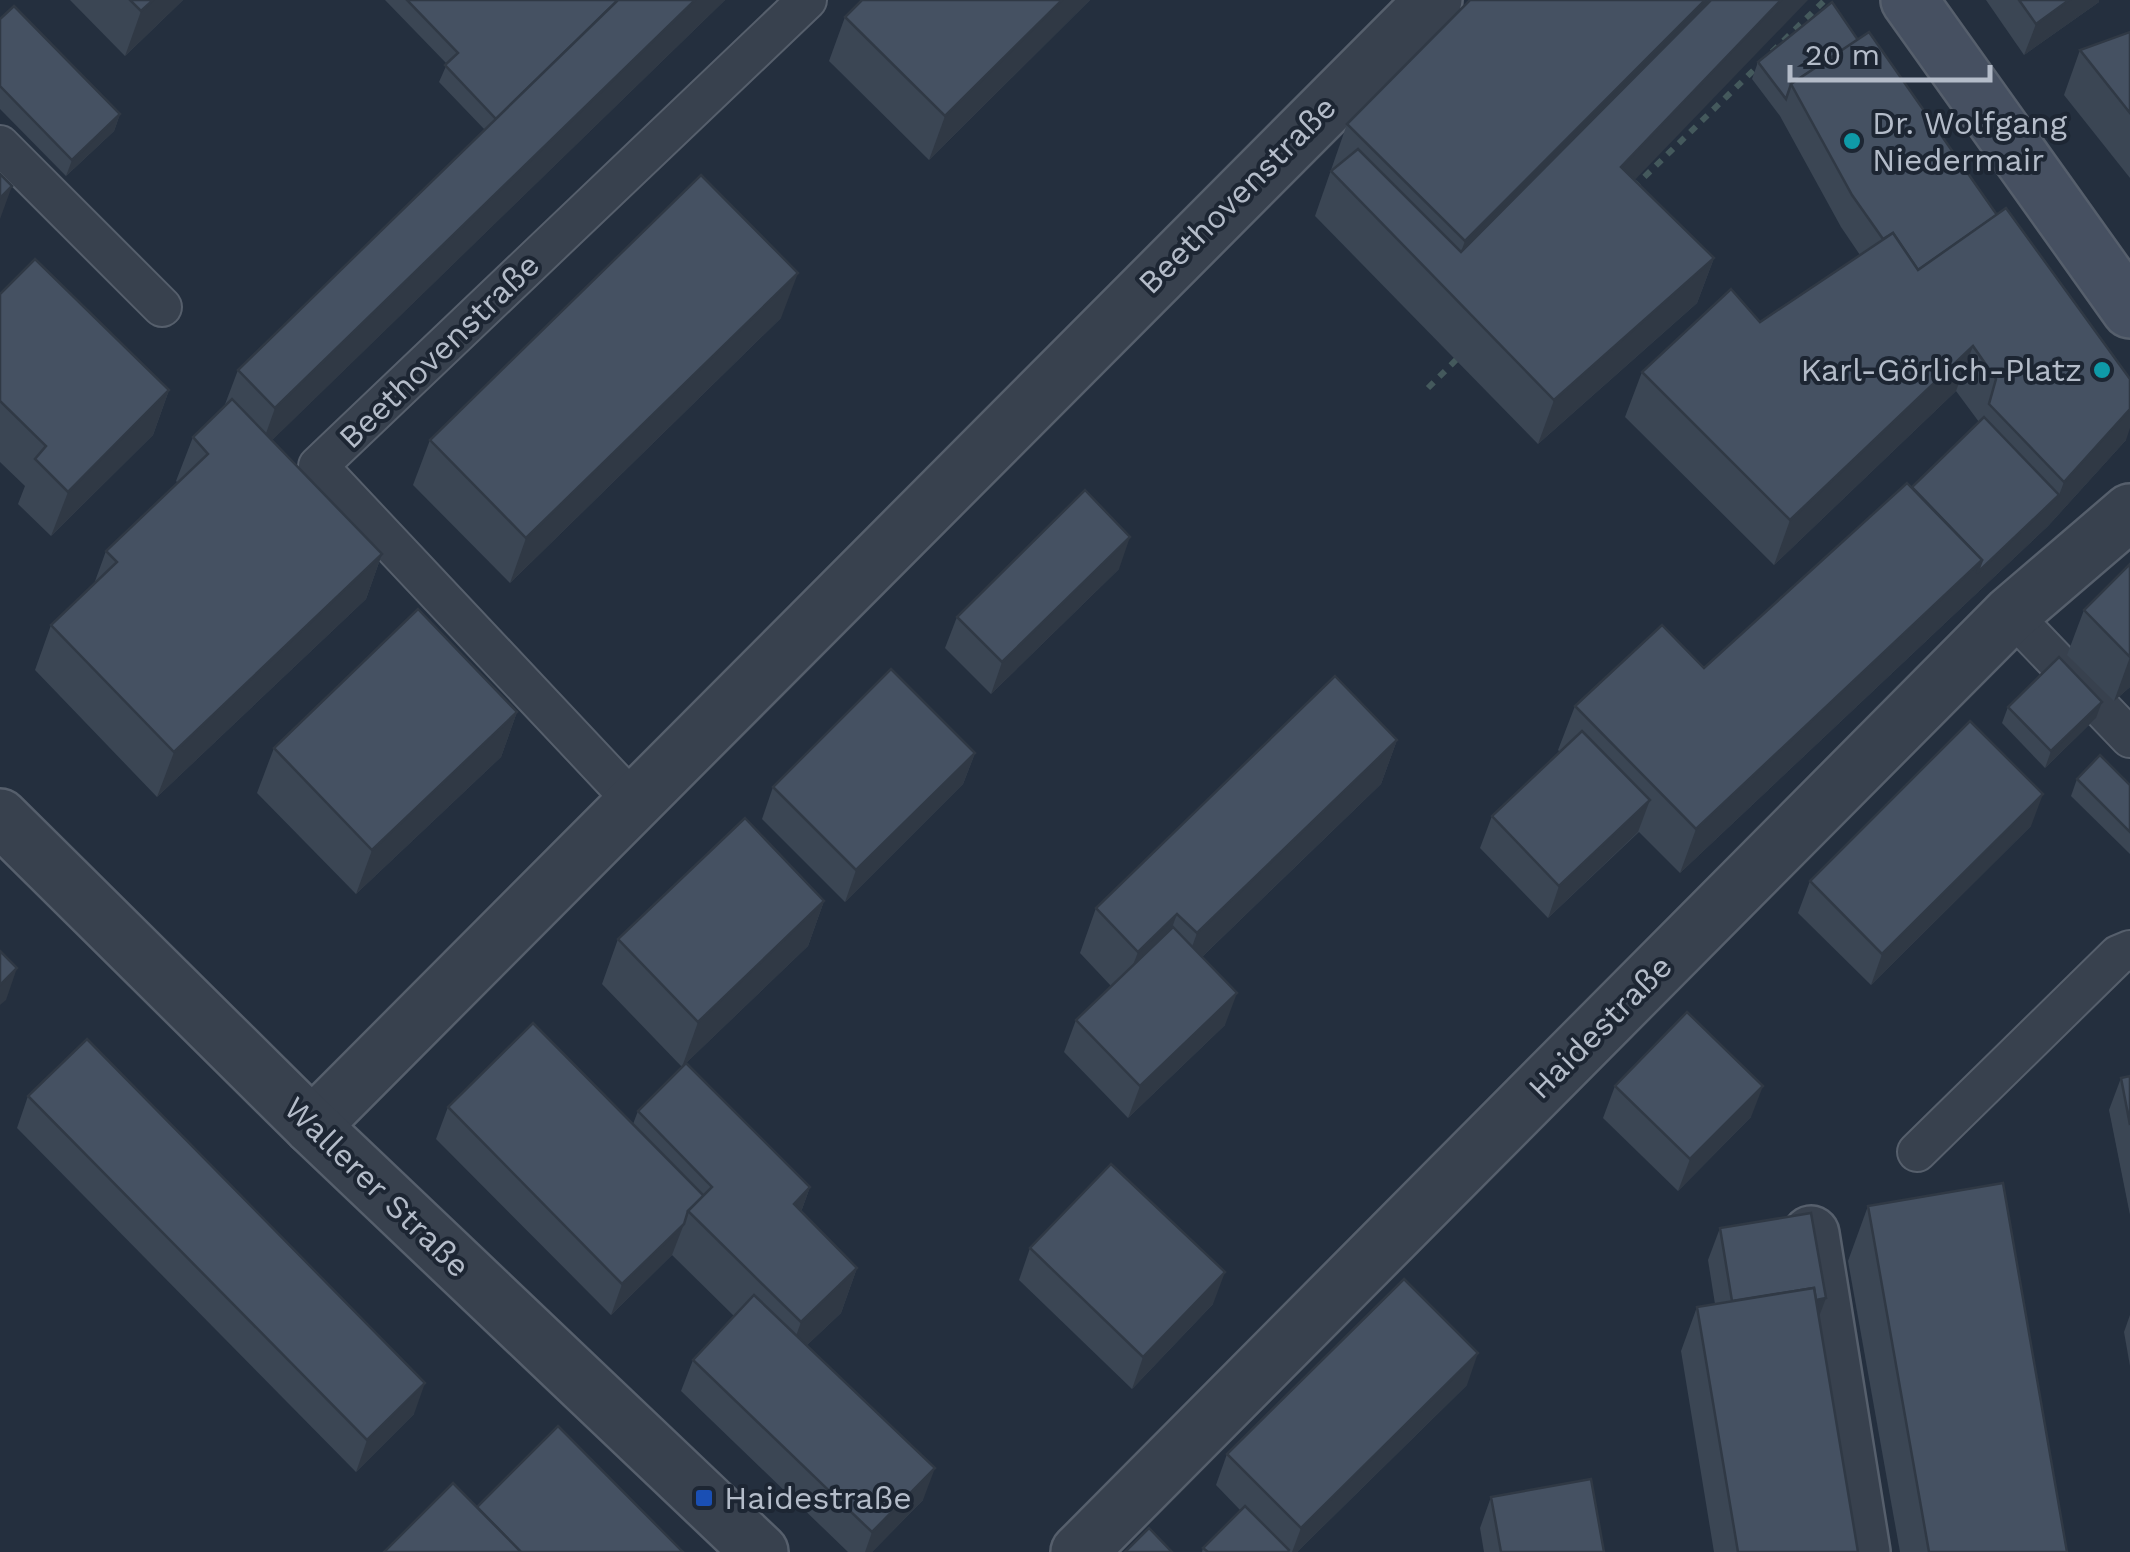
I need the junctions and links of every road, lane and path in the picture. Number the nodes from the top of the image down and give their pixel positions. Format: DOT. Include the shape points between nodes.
graph roads {
  1 [pos="806,0"];
  2 [pos="1825,0"];
  3 [pos="1908,0"];
  4 [pos="1418,5"];
  5 [pos="0,145"];
  6 [pos="1626,194"];
  7 [pos="162,306"];
  8 [pos="2130,310"];
  9 [pos="1470,346"];
  10 [pos="1428,388"];
  11 [pos="2130,512"];
  12 [pos="2012,614"];
  13 [pos="2130,738"];
  14 [pos="634,802"];
  15 [pos="0,817"];
  16 [pos="2130,950"];
  17 [pos="312,1126"];
  18 [pos="1917,1152"];
  19 [pos="1809,1222"];
  20 [pos="760,1552"];
  21 [pos="1079,1552"];
  22 [pos="1862,1552"];
  1 -- 14 [label="lane, Beethovenstraße" via="318,466"];
  2 -- 6 [label="path"];
  3 -- 8 [label="main road"];
  4 -- 14 [label="street, Beethovenstraße"];
  5 -- 7 [label="lane"];
  9 -- 10 [label="path"];
  11 -- 12 [label="street, Haidestraße"];
  12 -- 13 [label="lane"];
  12 -- 21 [label="street, Haidestraße"];
  14 -- 17 [label="street, Beethovenstraße"];
  15 -- 17 [label="street, Wallerer Straße"];
  16 -- 18 [label="lane"];
  17 -- 20 [label="street, Wallerer Straße"];
  19 -- 22 [label="street"];
}
